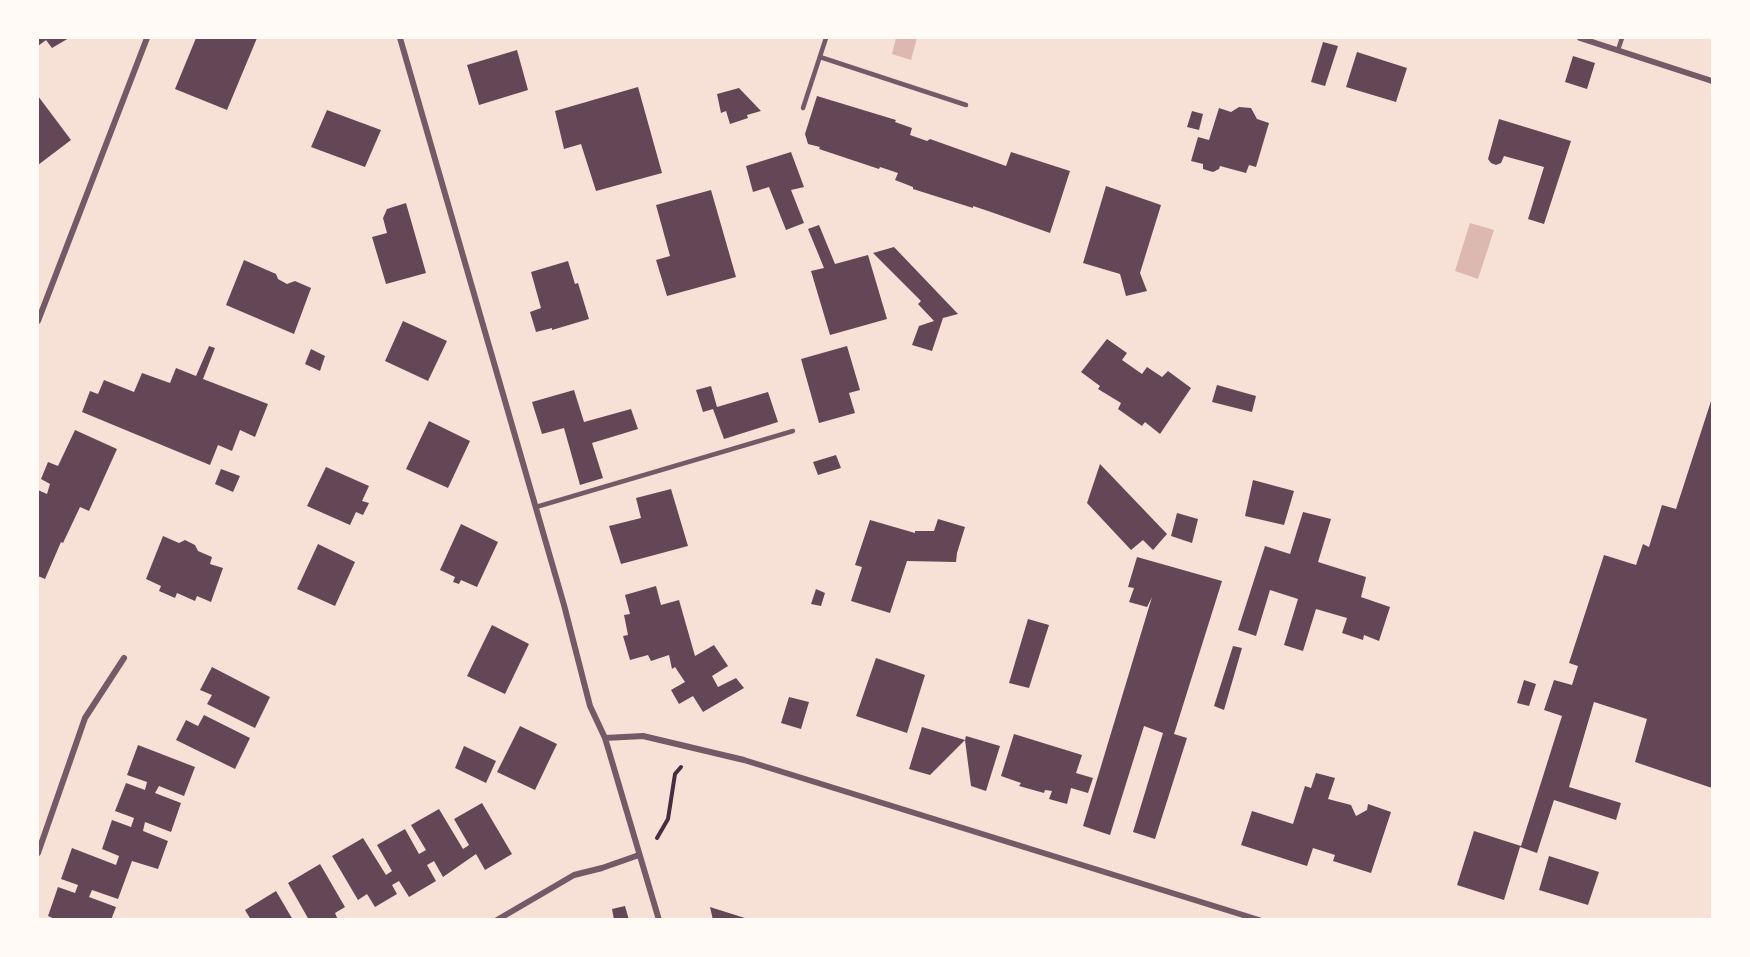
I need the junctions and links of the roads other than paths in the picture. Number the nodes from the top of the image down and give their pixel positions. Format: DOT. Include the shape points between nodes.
graph roads {
  1 [pos="147,38"];
  2 [pos="400,38"];
  3 [pos="826,38"];
  4 [pos="1580,38"];
  5 [pos="1622,38"];
  6 [pos="1618,50"];
  7 [pos="820,57"];
  8 [pos="1713,81"];
  9 [pos="966,105"];
  10 [pos="803,108"];
  11 [pos="38,321"];
  12 [pos="793,430"];
  13 [pos="536,507"];
  14 [pos="124,658"];
  15 [pos="605,738"];
  16 [pos="38,853"];
  17 [pos="639,855"];
  18 [pos="497,920"];
  19 [pos="659,920"];
  20 [pos="1259,920"];
  1 -- 11 [label="street"];
  2 -- 13 [label="street"];
  3 -- 7 [label="lane"];
  4 -- 6 [label="street"];
  5 -- 6 [label="lane"];
  6 -- 8 [label="street"];
  7 -- 9 [label="lane"];
  7 -- 10 [label="lane"];
  12 -- 13 [label="lane"];
  13 -- 15 [label="street" via="590,705"];
  14 -- 16 [label="street" via="85,718"];
  15 -- 17 [label="street"];
  15 -- 20 [label="street" via="643,736 715,752"];
  17 -- 18 [label="street" via="574,875"];
  17 -- 19 [label="street"];
}
